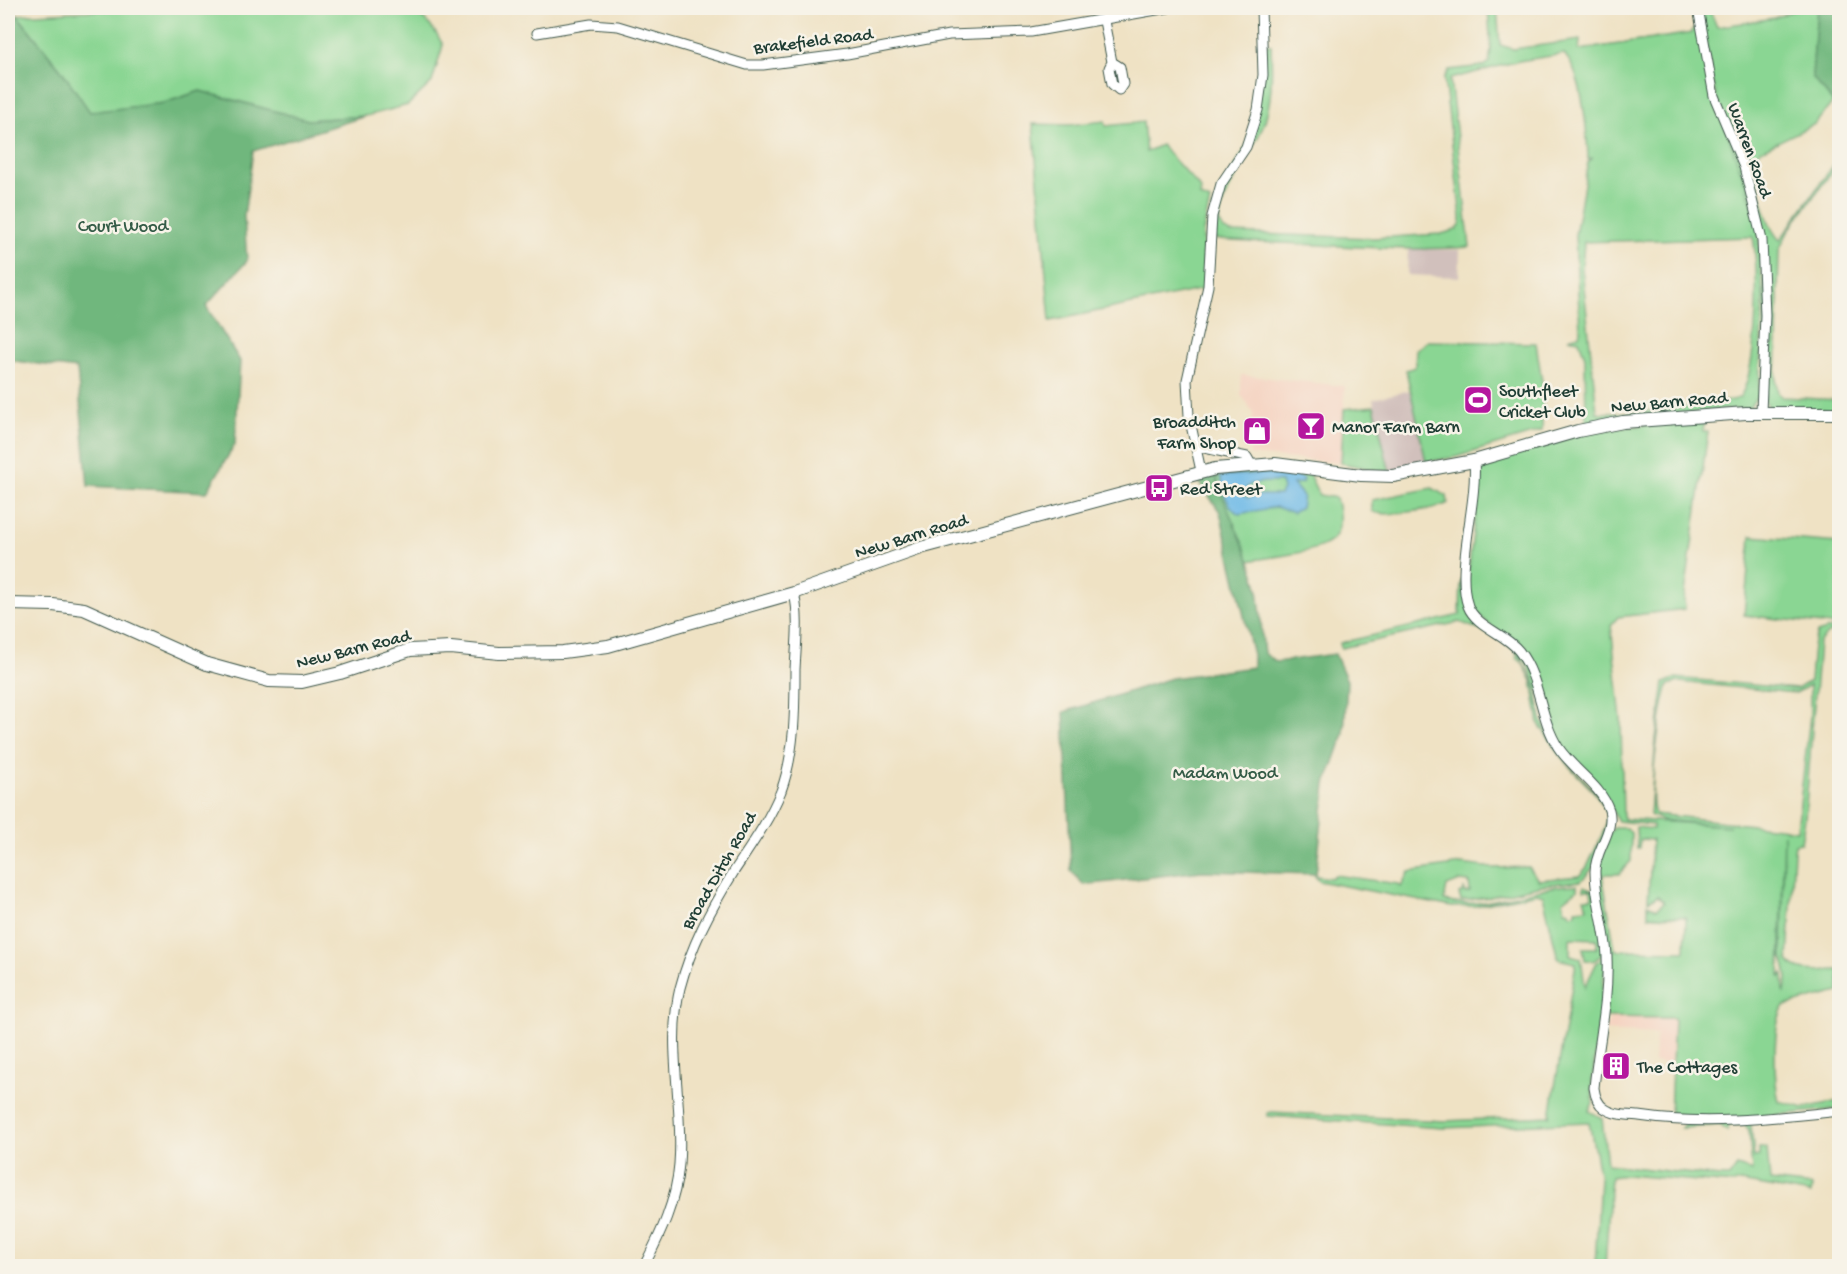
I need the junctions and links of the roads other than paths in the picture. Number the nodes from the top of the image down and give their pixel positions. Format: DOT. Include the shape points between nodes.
graph roads {
  1 [pos="1168,8"];
  2 [pos="1261,8"];
  3 [pos="1698,8"];
  4 [pos="1104,21"];
  5 [pos="537,33"];
  6 [pos="1112,62"];
  7 [pos="1761,412"];
  8 [pos="1839,413"];
  9 [pos="1195,446"];
  10 [pos="1474,461"];
  11 [pos="1251,464"];
  12 [pos="1201,471"];
  13 [pos="794,593"];
  14 [pos="8,604"];
  15 [pos="1839,1111"];
  16 [pos="644,1266"];
  1 -- 4 [label="street, Brakefield Road"];
  2 -- 9 [label="street" via="1263,75 1258,110 1246,147 1221,184 1212,216 1208,286 1188,371 1187,405"];
  3 -- 7 [label="street, Warren Road" via="1714,96 1744,167 1762,240 1765,315"];
  4 -- 5 [label="street, Brakefield Road" via="1031,32 949,35 763,65 747,64 618,26 591,24"];
  4 -- 6 [label="street"];
  7 -- 8 [label="street, New Barn Road"];
  7 -- 10 [label="street, New Barn Road" via="1607,424"];
  9 -- 11 [label="street" via="1247,457"];
  9 -- 12 [label="street"];
  10 -- 11 [label="street, New Barn Road" via="1388,476"];
  10 -- 15 [label="street" via="1465,578 1469,608 1520,652 1535,682 1550,733 1569,763 1599,792 1610,813 1610,825 1595,871 1607,958 1594,1088 1598,1103 1617,1113 1675,1121"];
  11 -- 12 [label="street, New Barn Road"];
  12 -- 13 [label="street, New Barn Road" via="916,549"];
  13 -- 14 [label="street, New Barn Road" via="608,645 563,652 430,648 391,655 320,679 286,682 207,664 88,610 53,604"];
  13 -- 16 [label="street, Broad Ditch Road" via="795,697 790,755 781,790 760,833 711,910 691,951 680,991 676,1034 679,1164 664,1228"];
}
